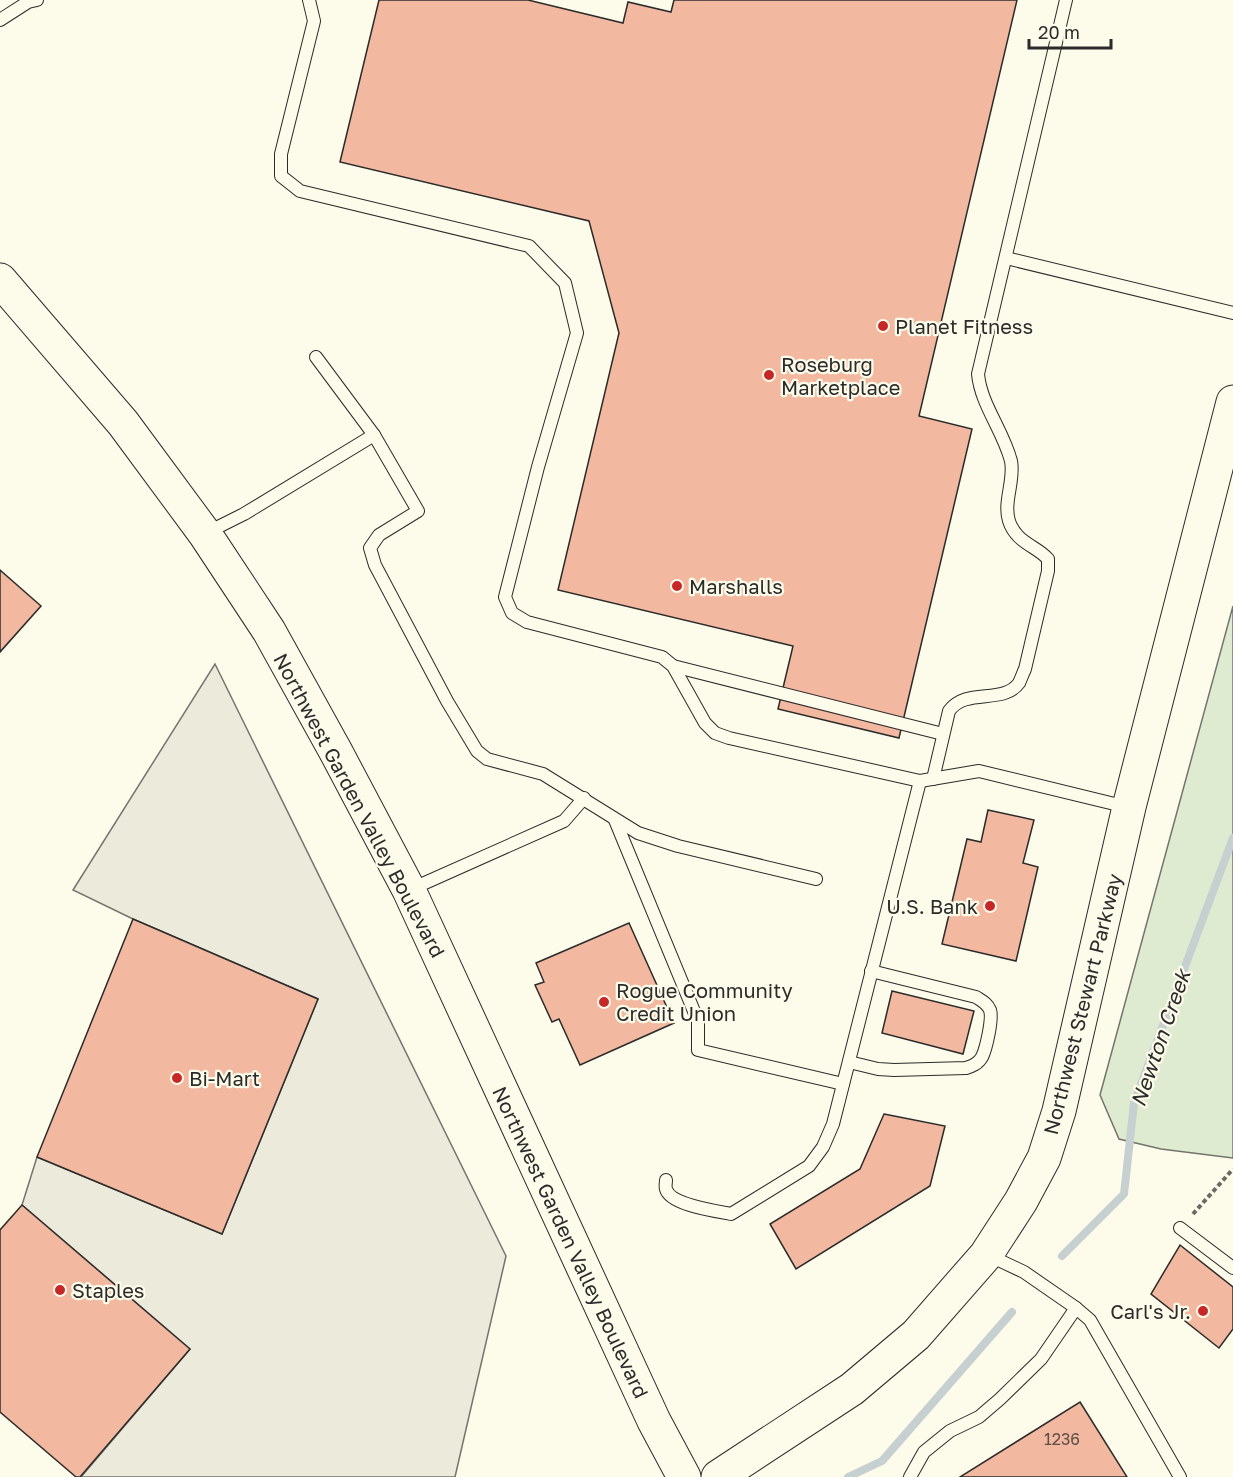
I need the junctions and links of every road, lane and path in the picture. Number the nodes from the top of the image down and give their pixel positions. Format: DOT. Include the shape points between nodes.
graph roads {
  1 [pos="37,0"];
  2 [pos="309,0"];
  3 [pos="1065,0"];
  4 [pos="0,20"];
  5 [pos="1006,258"];
  6 [pos="0,280"];
  7 [pos="1233,313"];
  8 [pos="316,357"];
  9 [pos="1233,402"];
  10 [pos="374,435"];
  11 [pos="205,534"];
  12 [pos="673,666"];
  13 [pos="943,734"];
  14 [pos="933,779"];
  15 [pos="920,781"];
  16 [pos="584,798"];
  17 [pos="1129,807"];
  18 [pos="615,820"];
  19 [pos="816,879"];
  20 [pos="409,890"];
  21 [pos="871,970"];
  22 [pos="849,1062"];
  23 [pos="843,1084"];
  24 [pos="1233,1169"];
  25 [pos="666,1179"];
  26 [pos="1180,1228"];
  27 [pos="986,1255"];
  28 [pos="1233,1268"];
  29 [pos="1076,1308"];
  30 [pos="684,1477"];
  31 [pos="718,1477"];
  32 [pos="910,1477"];
  33 [pos="1180,1477"];
  1 -- 4 [label="lane"];
  2 -- 12 [label="lane" via="314,21 281,154 281,176 300,191 529,246 565,283 577,333 505,597 512,613 527,622 662,657"];
  3 -- 5 [label="lane"];
  5 -- 7 [label="lane"];
  5 -- 13 [label="lane" via="978,374 980,390 1011,464 1009,522 1021,539 1043,552 1048,559 1048,571 1019,682 1001,694 974,696 954,704"];
  6 -- 11 [label="main road, Northwest Garden Valley Boulevard" via="123,423"];
  8 -- 10 [label="lane"];
  9 -- 17 [label="main road, Northwest Stewart Parkway"];
  10 -- 11 [label="lane"];
  10 -- 16 [label="lane" via="418,511 379,535 370,548 375,565 447,701 477,751 488,759 543,774"];
  11 -- 20 [label="main road, Northwest Garden Valley Boulevard" via="269,631"];
  12 -- 13 [label="lane"];
  12 -- 15 [label="lane" via="705,723 715,733"];
  13 -- 14 [label="lane"];
  14 -- 15 [label="lane"];
  14 -- 17 [label="lane" via="979,771"];
  15 -- 21 [label="lane"];
  16 -- 18 [label="lane"];
  16 -- 20 [label="lane" via="564,821"];
  17 -- 27 [label="main road, Northwest Stewart Parkway" via="1059,1111 1044,1158"];
  18 -- 19 [label="lane" via="638,833 678,846"];
  18 -- 23 [label="lane" via="698,1020 698,1050"];
  20 -- 30 [label="main road, Northwest Garden Valley Boulevard" via="654,1421"];
  21 -- 22 [label="lane"];
  21 -- 22 [label="lane" via="976,997 987,1004 991,1012 982,1057 966,1068 886,1070"];
  22 -- 23 [label="lane"];
  23 -- 25 [label="lane" via="833,1124 809,1166 730,1214 679,1202 666,1189"];
  24 -- 26 [label="path"];
  26 -- 28 [label="lane"];
  27 -- 29 [label="lane" via="1024,1272"];
  27 -- 31 [label="main road, Northwest Stewart Parkway" via="916,1335 852,1389"];
  29 -- 32 [label="lane" via="1041,1359 979,1417 950,1431 924,1452"];
  29 -- 33 [label="lane" via="1090,1320"];
}
